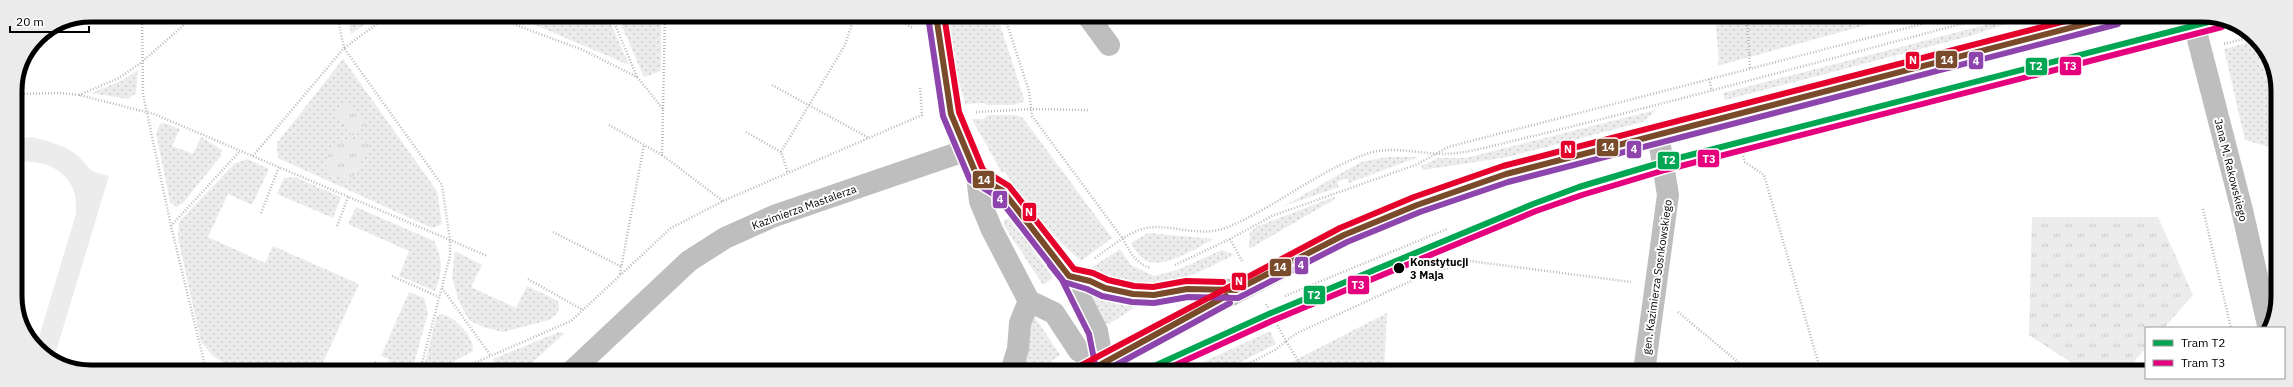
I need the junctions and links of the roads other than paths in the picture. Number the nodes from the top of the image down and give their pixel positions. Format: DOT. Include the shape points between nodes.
graph roads {
  1 [pos="937,22"];
  2 [pos="1092,22"];
  3 [pos="2093,22"];
  4 [pos="2194,22"];
  5 [pos="1109,45"];
  6 [pos="1658,134"];
  7 [pos="964,150"];
  8 [pos="977,176"];
  9 [pos="1069,276"];
  10 [pos="1236,290"];
  11 [pos="1029,302"];
  12 [pos="2267,319"];
  13 [pos="579,365"];
  14 [pos="1013,365"];
  15 [pos="1092,365"];
  16 [pos="1094,365"];
  17 [pos="1098,365"];
  18 [pos="1645,365"];
  1 -- 7 [label="street" via="951,114"];
  2 -- 5 [label="street"];
  3 -- 6 [label="street"];
  4 -- 12 [label="street, Jana M. Rakowskiego" via="2242,210"];
  6 -- 10 [label="street" via="1506,174 1417,205 1344,236"];
  6 -- 18 [label="street, gen. Kazimierza Sosnkowskiego" via="1668,195"];
  7 -- 8 [label="street"];
  7 -- 13 [label="street, Kazimierza Mastalerza" via="774,216 725,238 689,261"];
  8 -- 9 [label="street" via="1003,191"];
  8 -- 11 [label="street" via="980,201"];
  9 -- 10 [label="street" via="1133,294 1154,295 1187,289"];
  9 -- 16 [label="street" via="1097,331"];
  10 -- 17 [label="street"];
  11 -- 14 [label="street" via="1020,323 1018,349"];
  11 -- 15 [label="street" via="1054,313 1079,351"];
}
